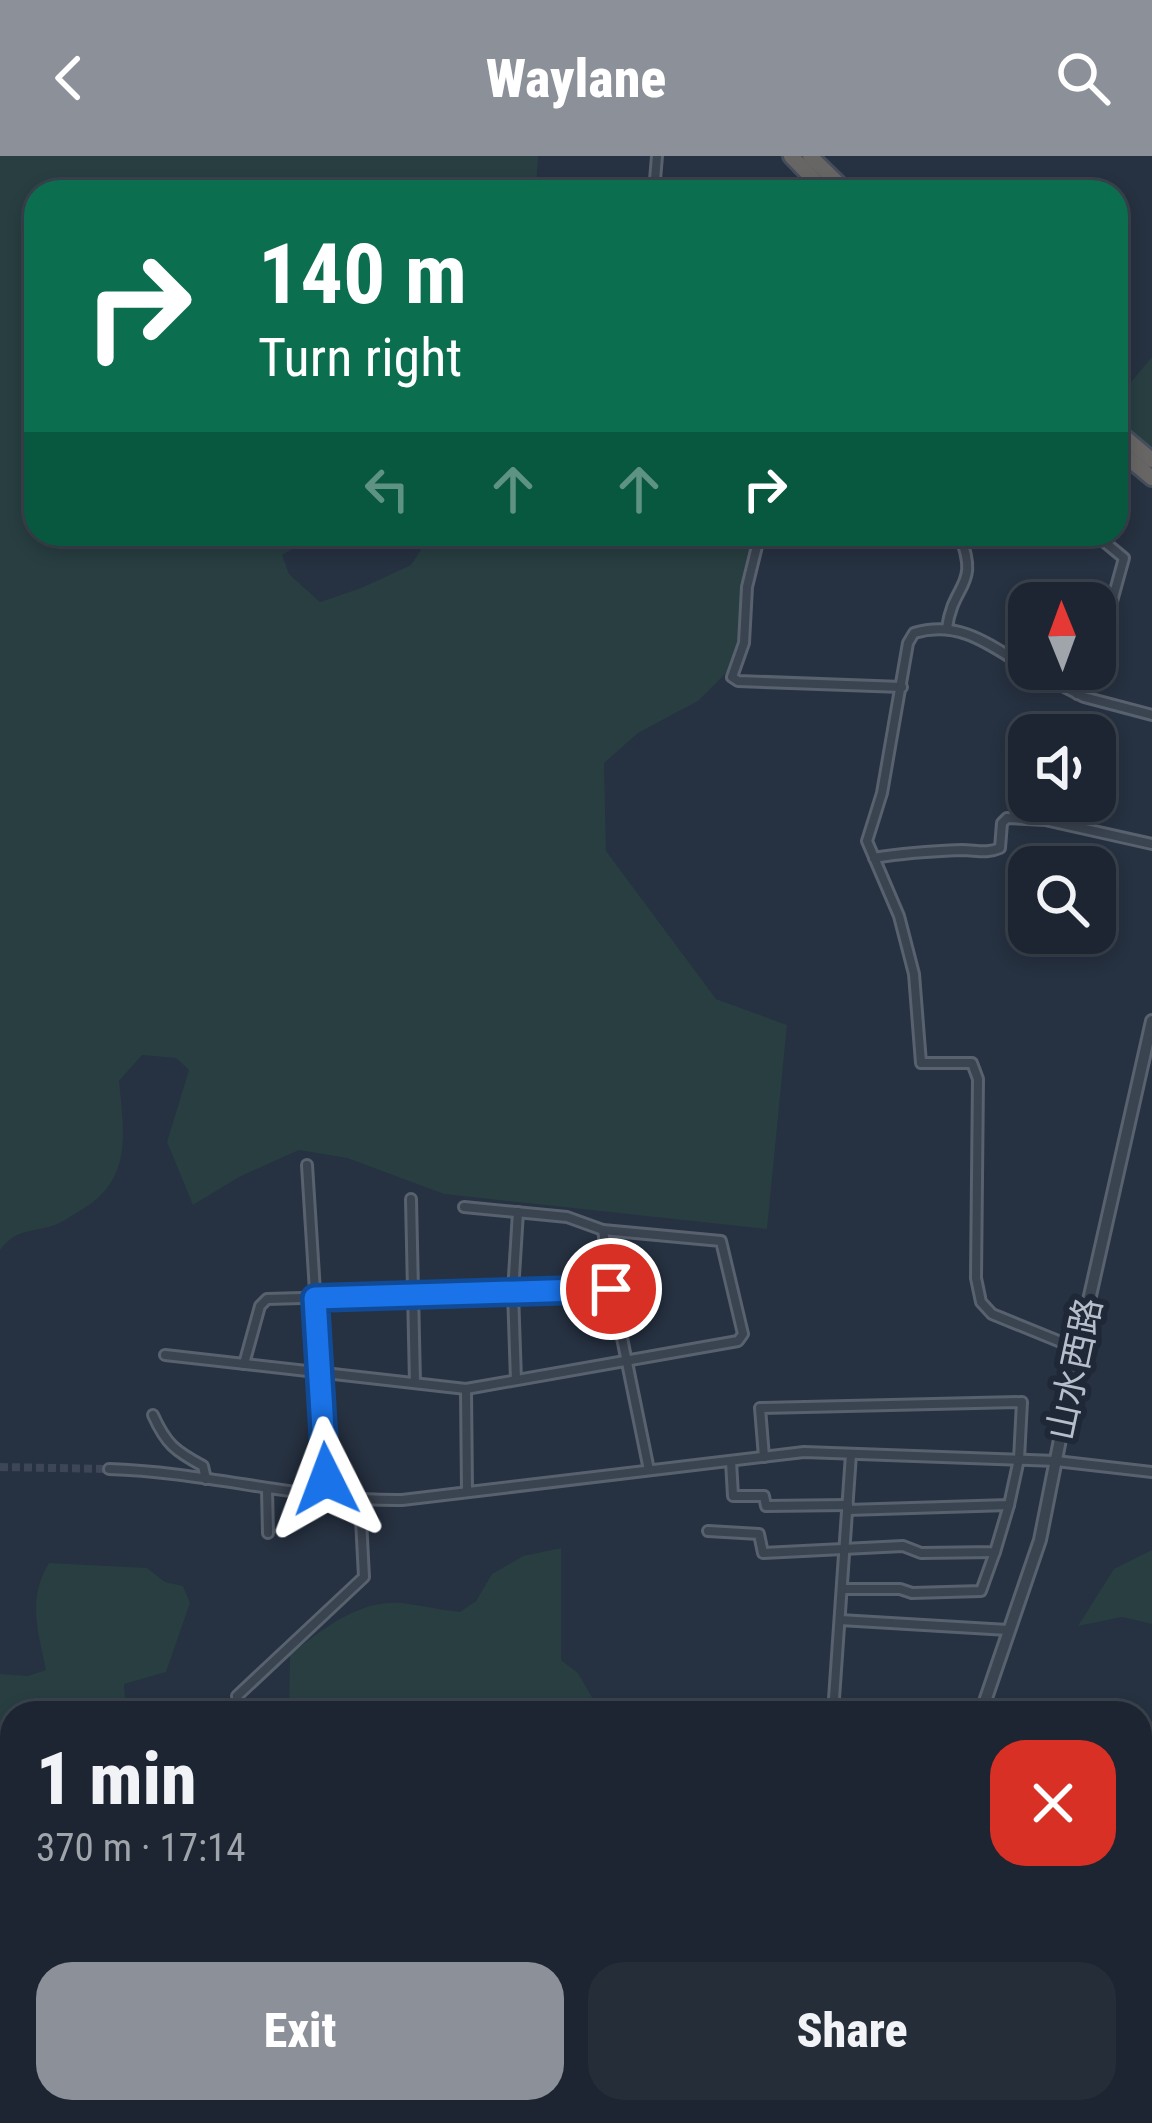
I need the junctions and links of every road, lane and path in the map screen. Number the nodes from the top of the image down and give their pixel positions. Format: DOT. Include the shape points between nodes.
graph roads {
  1 [pos="791,156"];
  2 [pos="810,156"];
  3 [pos="814,180"];
  4 [pos="835,180"];
  5 [pos="1128,440"];
  6 [pos="1128,458"];
  7 [pos="1152,460"];
  8 [pos="1152,478"];
  9 [pos="757,546"];
  10 [pos="962,546"];
  11 [pos="1110,546"];
  12 [pos="1116,586"];
  13 [pos="947,628"];
  14 [pos="1008,656"];
  15 [pos="902,687"];
  16 [pos="1069,690"];
  17 [pos="1079,690"];
  18 [pos="1077,694"];
  19 [pos="1152,715"];
  20 [pos="1152,844"];
  21 [pos="874,858"];
  22 [pos="1152,1021"];
  23 [pos="1146,1069"];
  24 [pos="308,1165"];
  25 [pos="411,1199"];
  26 [pos="464,1208"];
  27 [pos="518,1212"];
  28 [pos="603,1230"];
  29 [pos="611,1289"];
  30 [pos="513,1292"];
  31 [pos="411,1295"];
  32 [pos="315,1298"];
  33 [pos="1078,1348"];
  34 [pos="165,1355"];
  35 [pos="626,1360"];
  36 [pos="244,1364"];
  37 [pos="320,1372"];
  38 [pos="516,1380"];
  39 [pos="415,1383"];
  40 [pos="466,1389"];
  41 [pos="153,1415"];
  42 [pos="851,1454"];
  43 [pos="764,1457"];
  44 [pos="1019,1460"];
  45 [pos="731,1461"];
  46 [pos="1056,1461"];
  47 [pos="109,1469"];
  48 [pos="650,1471"];
  49 [pos="1152,1472"];
  50 [pos="206,1479"];
  51 [pos="267,1490"];
  52 [pos="467,1492"];
  53 [pos="328,1497"];
  54 [pos="360,1500"];
  55 [pos="1009,1505"];
  56 [pos="848,1508"];
  57 [pos="708,1531"];
  58 [pos="268,1534"];
  59 [pos="845,1549"];
  60 [pos="995,1552"];
  61 [pos="843,1589"];
  62 [pos="840,1620"];
  63 [pos="1008,1630"];
  64 [pos="237,1696"];
  65 [pos="833,1701"];
  66 [pos="985,1701"];
  1 -- 3 [label="highway"];
  2 -- 4 [label="highway"];
  5 -- 7 [label="highway"];
  6 -- 8 [label="highway"];
  9 -- 15 [label="street" via="732,677"];
  10 -- 13 [label="street" via="969,569"];
  11 -- 12 [label="street" via="1124,558"];
  13 -- 14 [label="street"];
  13 -- 15 [label="street" via="914,633"];
  15 -- 21 [label="street" via="867,842"];
  16 -- 18 [label="street"];
  17 -- 18 [label="street"];
  18 -- 19 [label="street"];
  20 -- 21 [label="street" via="1006,818 1000,848 991,853"];
  21 -- 33 [label="street" via="914,974 921,1064 972,1063 978,1079 981,1303"];
  22 -- 23 [label="street, 山水西路"];
  23 -- 33 [label="street, 山水西路"];
  24 -- 32 [label="street"];
  25 -- 31 [label="street"];
  26 -- 27 [label="street"];
  27 -- 28 [label="street"];
  27 -- 30 [label="street"];
  28 -- 29 [label="street"];
  28 -- 35 [label="street" via="723,1242 743,1334"];
  29 -- 30 [label="street"];
  29 -- 35 [label="street"];
  30 -- 31 [label="street"];
  30 -- 38 [label="street"];
  31 -- 32 [label="street"];
  31 -- 39 [label="street"];
  32 -- 36 [label="street" via="267,1299"];
  32 -- 37 [label="street"];
  33 -- 46 [label="street, 山水西路"];
  34 -- 36 [label="street"];
  35 -- 38 [label="street"];
  35 -- 48 [label="street"];
  36 -- 37 [label="street"];
  37 -- 39 [label="street"];
  37 -- 53 [label="street"];
  38 -- 40 [label="street"];
  39 -- 40 [label="street"];
  40 -- 52 [label="street"];
  41 -- 50 [label="street" via="164,1440 203,1466"];
  42 -- 43 [label="street"];
  42 -- 44 [label="street"];
  42 -- 56 [label="street"];
  43 -- 44 [label="street" via="760,1408 1022,1402"];
  43 -- 45 [label="street"];
  44 -- 46 [label="street"];
  44 -- 55 [label="street"];
  45 -- 48 [label="street"];
  45 -- 56 [label="street" via="733,1496 764,1496 766,1506"];
  46 -- 49 [label="street"];
  46 -- 63 [label="street, 山水西路" via="1040,1540"];
  47 -- 50 [label="street"];
  48 -- 52 [label="street"];
  50 -- 51 [label="street"];
  51 -- 53 [label="street"];
  51 -- 58 [label="street"];
  52 -- 54 [label="street"];
  53 -- 54 [label="street"];
  54 -- 64 [label="street" via="364,1577"];
  55 -- 56 [label="street"];
  55 -- 60 [label="street"];
  56 -- 59 [label="street"];
  57 -- 59 [label="street" via="758,1534 763,1553"];
  59 -- 60 [label="street"];
  59 -- 61 [label="street"];
  60 -- 61 [label="street" via="981,1591"];
  61 -- 62 [label="street"];
  62 -- 63 [label="street"];
  62 -- 65 [label="street"];
  63 -- 66 [label="street, 山水西路"];
}
